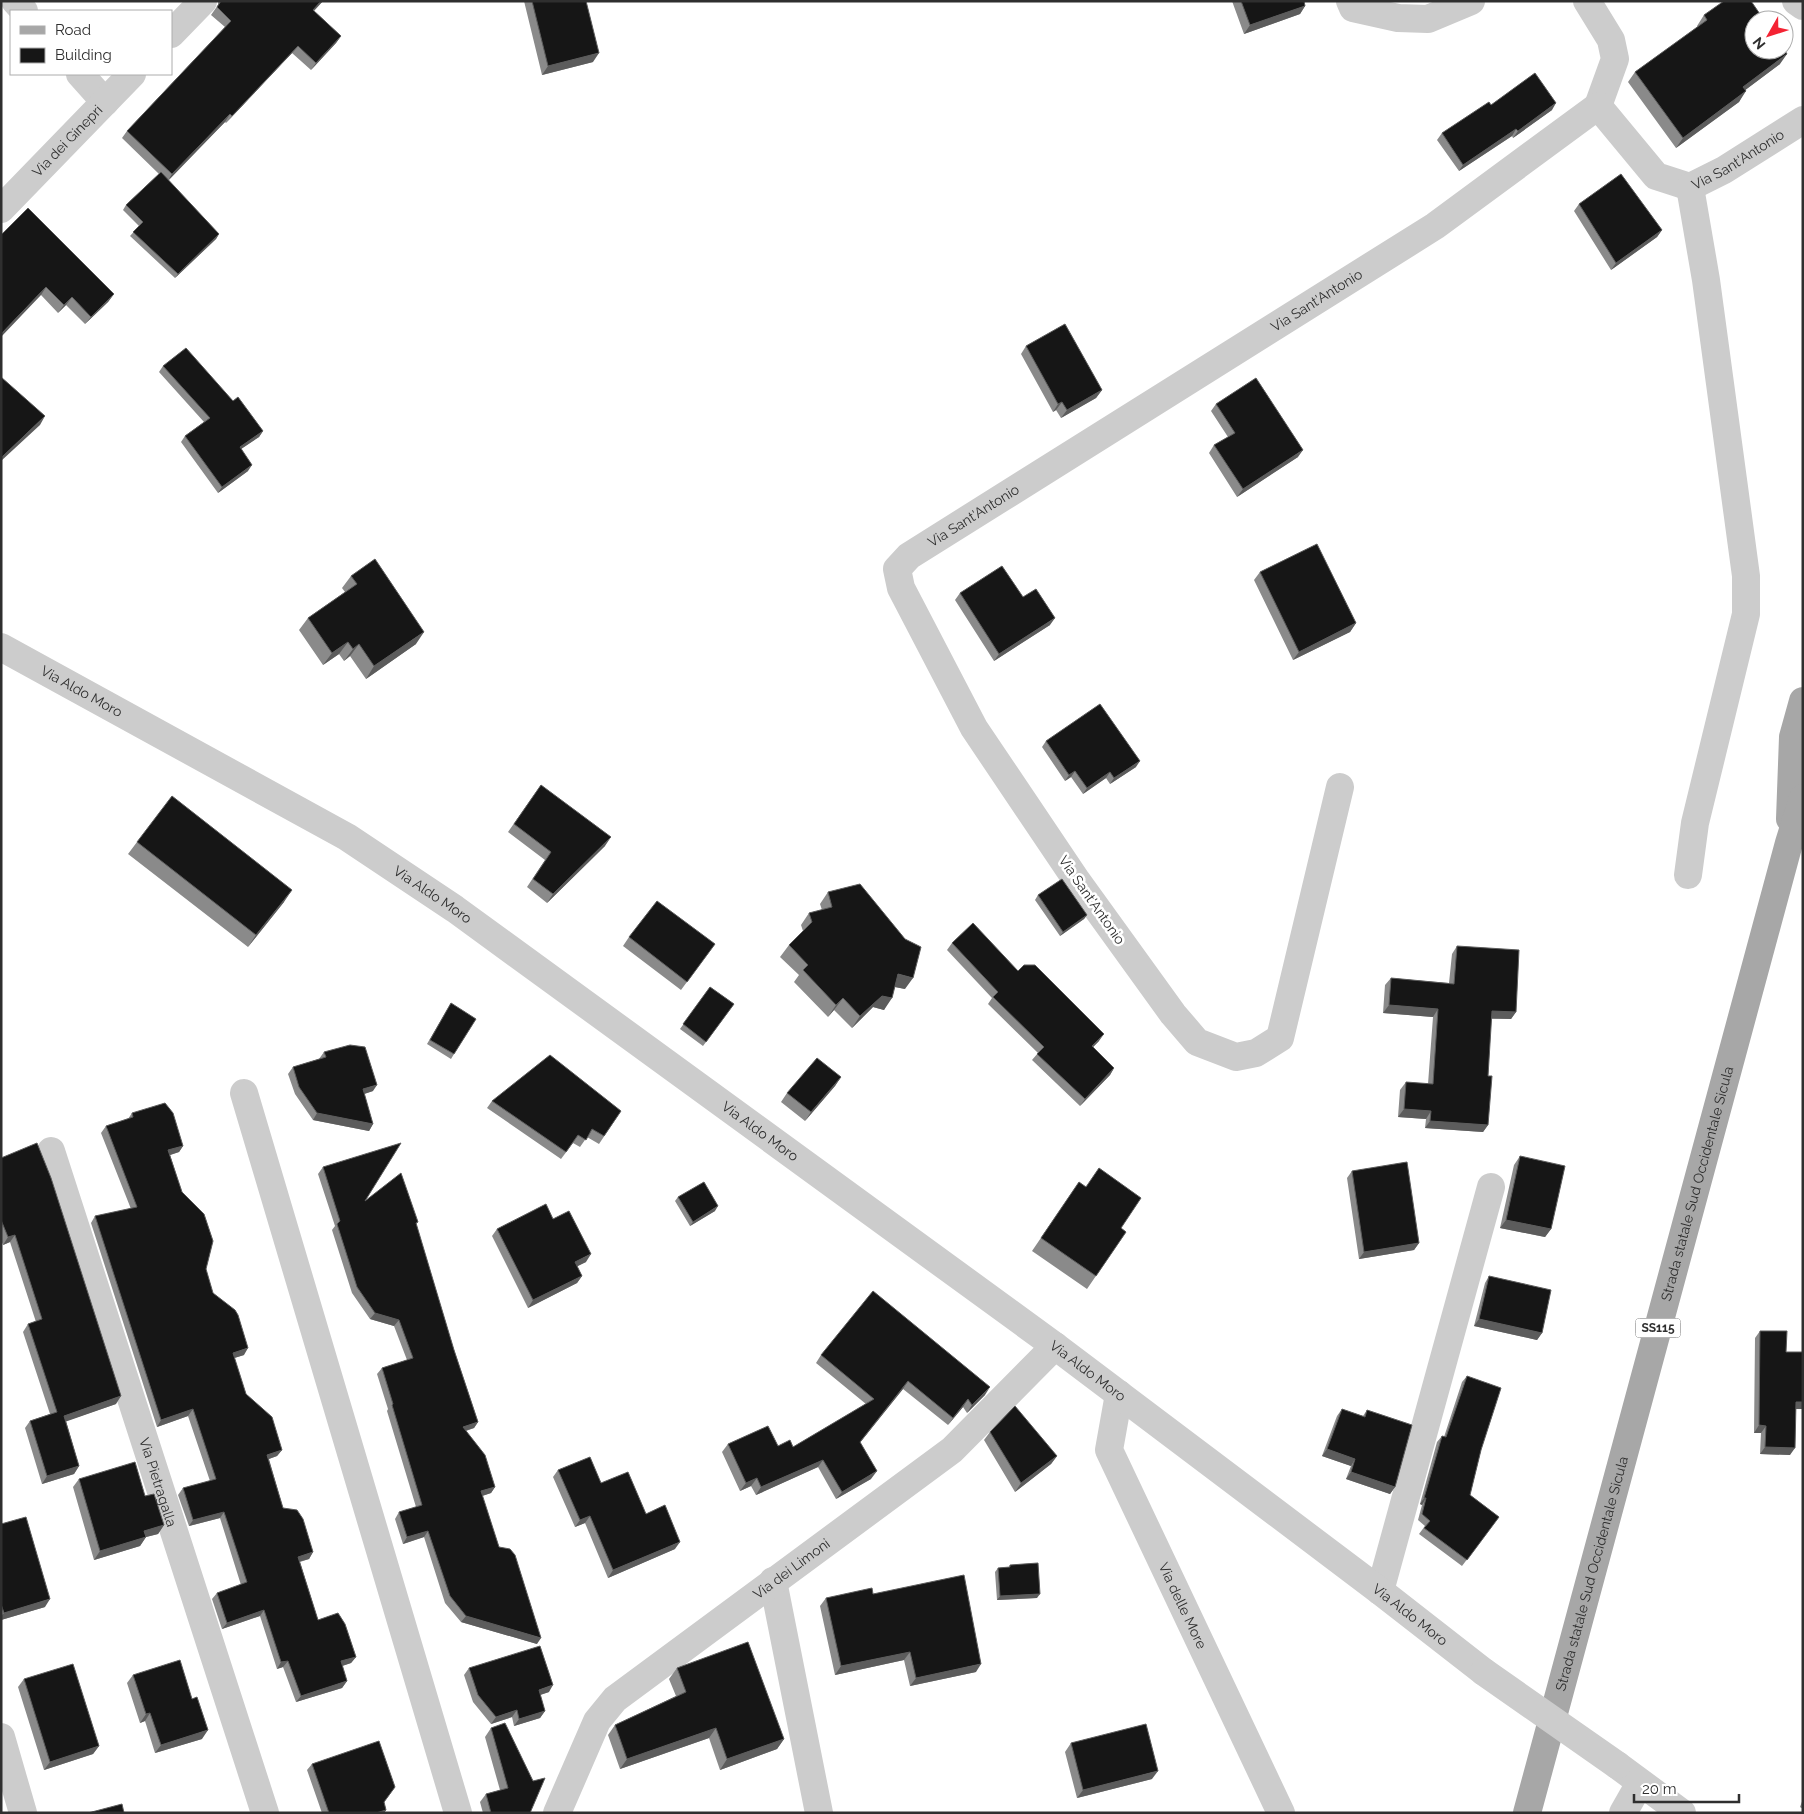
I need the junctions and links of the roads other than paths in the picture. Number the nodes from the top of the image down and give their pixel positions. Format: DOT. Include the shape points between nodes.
graph roads {
  1 [pos="203,1"];
  2 [pos="1350,1"];
  3 [pos="1471,1"];
  4 [pos="1588,1"];
  5 [pos="1796,1"];
  6 [pos="1803,6"];
  7 [pos="172,33"];
  8 [pos="81,75"];
  9 [pos="131,75"];
  10 [pos="105,102"];
  11 [pos="1598,106"];
  12 [pos="1803,120"];
  13 [pos="1690,187"];
  14 [pos="1,209"];
  15 [pos="1,647"];
  16 [pos="1803,701"];
  17 [pos="1340,786"];
  18 [pos="1803,798"];
  19 [pos="1789,843"];
  20 [pos="1688,875"];
  21 [pos="244,1094"];
  22 [pos="51,1151"];
  23 [pos="1492,1187"];
  24 [pos="1055,1346"];
  25 [pos="1118,1394"];
  26 [pos="773,1581"];
  27 [pos="1380,1591"];
  28 [pos="1,1737"];
  29 [pos="1640,1783"];
  30 [pos="23,1813"];
  31 [pos="264,1813"];
  32 [pos="458,1813"];
  33 [pos="557,1813"];
  34 [pos="819,1813"];
  35 [pos="1281,1813"];
  36 [pos="1528,1813"];
  37 [pos="1623,1813"];
  38 [pos="1682,1813"];
  1 -- 7 [label="street"];
  2 -- 3 [label="street" via="1353,8 1398,18 1428,19"];
  4 -- 11 [label="street" via="1612,40 1615,59"];
  5 -- 6 [label="street"];
  8 -- 10 [label="street"];
  9 -- 10 [label="street, Via dei Ginepri"];
  10 -- 14 [label="street, Via dei Ginepri"];
  11 -- 13 [label="street, Via Sant'Antonio" via="1656,176"];
  11 -- 17 [label="street, Via Sant'Antonio" via="1435,226 909,556 897,569 901,588 974,728 1077,881 1173,1014 1197,1042 1236,1057 1256,1053 1280,1038"];
  12 -- 13 [label="street, Via Sant'Antonio" via="1724,170"];
  13 -- 20 [label="street" via="1745,566 1746,614 1695,823"];
  15 -- 24 [label="street, Via Aldo Moro" via="347,837 463,915"];
  16 -- 19 [label="main road" via="1793,738"];
  18 -- 19 [label="main road"];
  19 -- 36 [label="main road, Strada statale Sud Occidentale Sicula / SS115"];
  21 -- 32 [label="street"];
  22 -- 31 [label="street, Via Pietragalla"];
  23 -- 27 [label="street"];
  24 -- 25 [label="street, Via Aldo Moro"];
  24 -- 26 [label="street, Via dei Limoni" via="952,1450"];
  25 -- 27 [label="street, Via Aldo Moro"];
  25 -- 35 [label="street, Via delle More" via="1109,1450"];
  26 -- 33 [label="street, Via dei Limoni" via="615,1699 596,1721"];
  26 -- 34 [label="street"];
  27 -- 29 [label="street, Via Aldo Moro, bridge" via="1484,1672"];
  28 -- 30 [label="street"];
  29 -- 37 [label="street"];
  29 -- 38 [label="street"];
}
